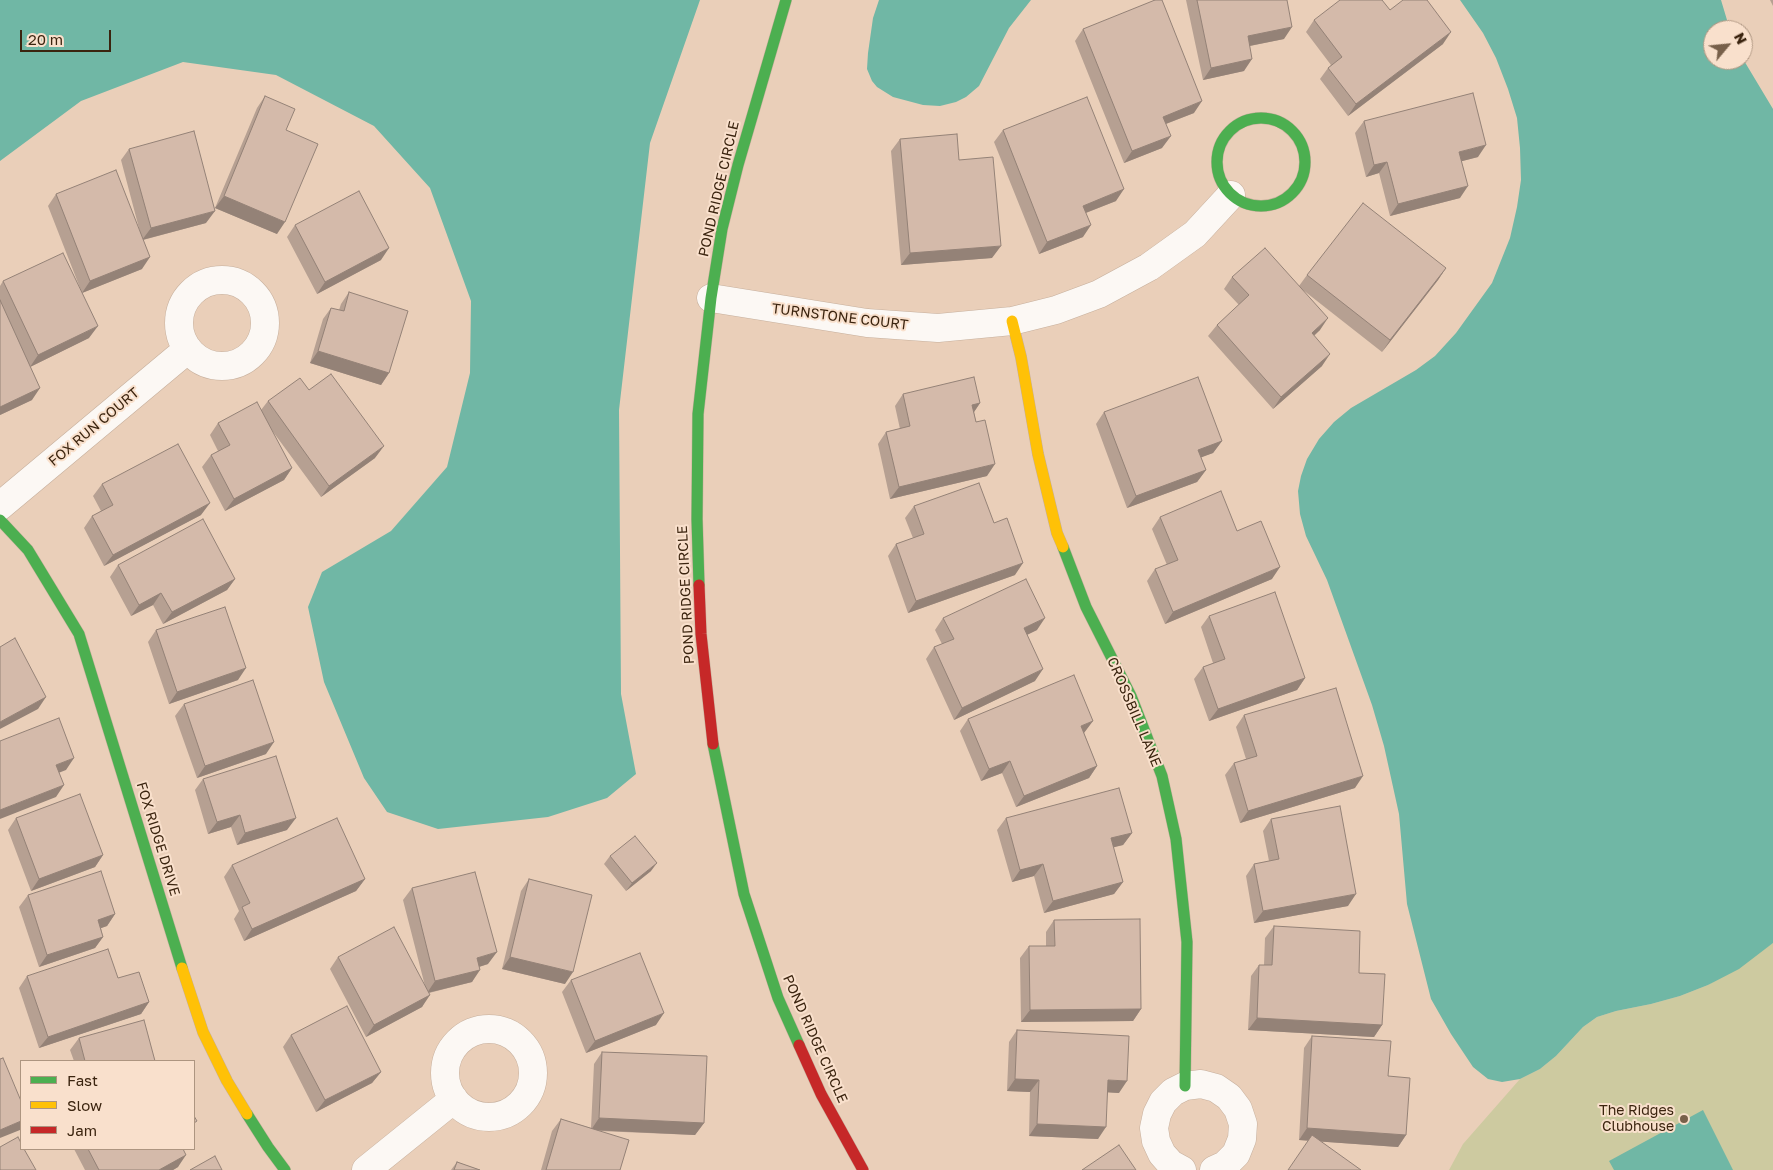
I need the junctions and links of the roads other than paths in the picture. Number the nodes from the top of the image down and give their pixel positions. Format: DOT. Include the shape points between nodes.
graph roads {
  1 [pos="786,0"];
  2 [pos="1231,195"];
  3 [pos="711,298"];
  4 [pos="1012,321"];
  5 [pos="188,349"];
  6 [pos="0,506"];
  7 [pos="0,520"];
  8 [pos="1185,1086"];
  9 [pos="454,1099"];
  10 [pos="285,1170"];
  11 [pos="366,1170"];
  12 [pos="863,1170"];
  13 [pos="1182,1170"];
  14 [pos="1214,1170"];
  1 -- 3 [label="street, POND RIDGE CIRCLE" via="738,165 722,229"];
  2 -- 2 [label="street" via="1244,203 1260,206 1275,204 1289,197 1299,186 1305,171 1301,141 1291,129 1280,121 1253,118 1229,132 1217,157 1218,171"];
  2 -- 4 [label="street, TURNSTONE COURT" via="1195,234 1149,267 1099,294 1056,310"];
  3 -- 4 [label="street, TURNSTONE COURT" via="867,323 938,328"];
  3 -- 12 [label="street, POND RIDGE CIRCLE" via="698,414 697,519 701,634 714,752 744,894 778,998 821,1094"];
  4 -- 8 [label="street, CROSSBILL LANE" via="1057,533 1086,606 1131,696 1162,776 1176,840 1187,942"];
  5 -- 6 [label="street, FOX RUN COURT"];
  7 -- 10 [label="street, FOX RIDGE DRIVE" via="28,550 79,634 203,1032 227,1081"];
  8 -- 13 [label="street" via="1163,1102 1156,1114 1154,1128 1162,1154"];
  8 -- 14 [label="street" via="1201,1084 1216,1088 1238,1109 1243,1124 1242,1139 1236,1154"];
  9 -- 11 [label="street"];
}
